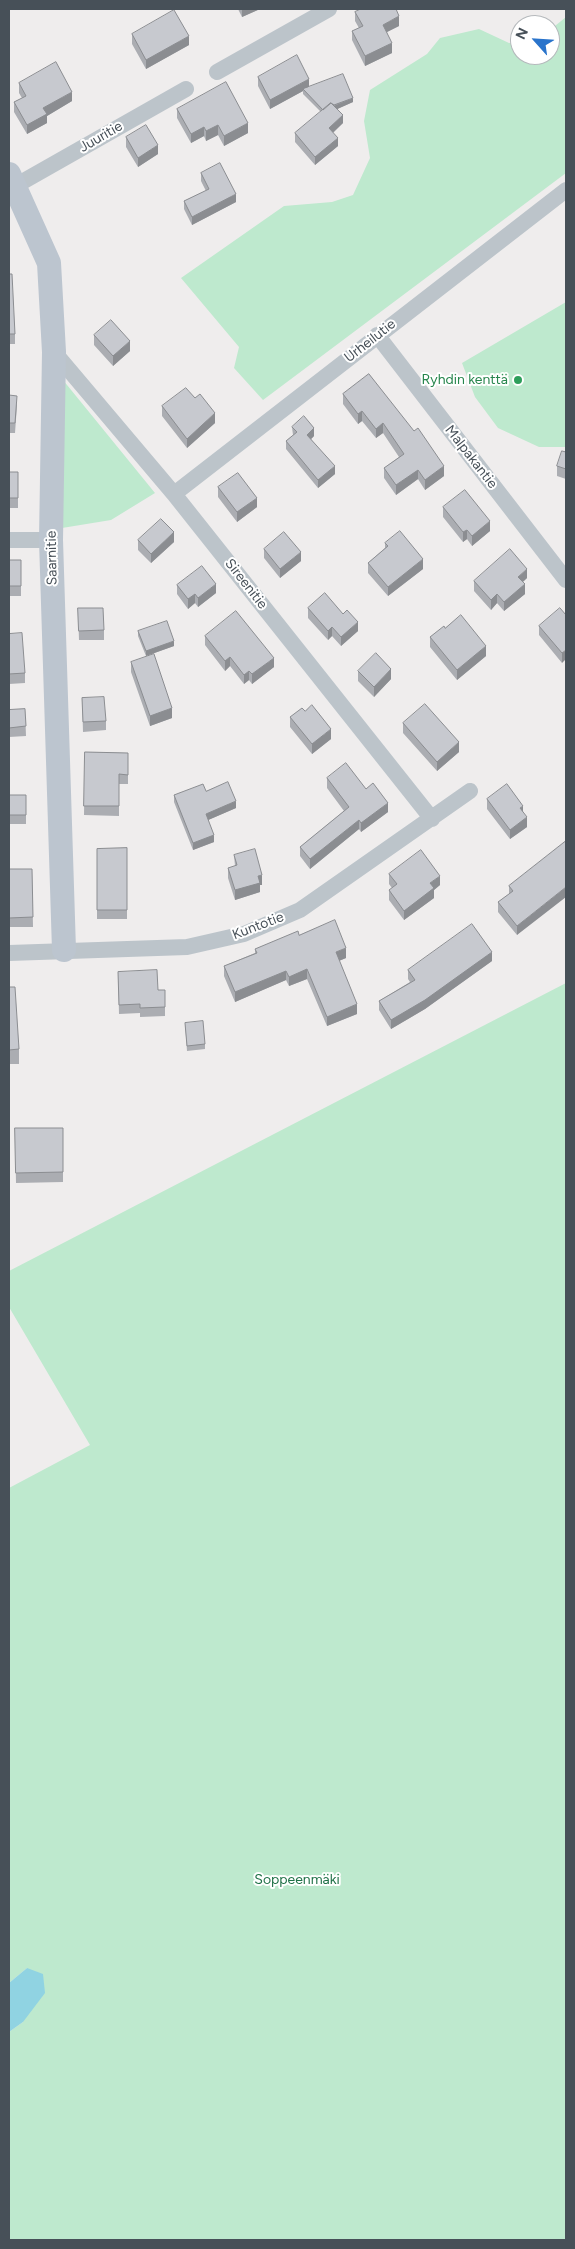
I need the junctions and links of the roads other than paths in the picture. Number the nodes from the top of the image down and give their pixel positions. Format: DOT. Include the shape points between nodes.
graph roads {
  1 [pos="329,9"];
  2 [pos="217,72"];
  3 [pos="186,89"];
  4 [pos="12,180"];
  5 [pos="566,190"];
  6 [pos="377,335"];
  7 [pos="54,352"];
  8 [pos="174,494"];
  9 [pos="9,540"];
  10 [pos="51,540"];
  11 [pos="566,580"];
  12 [pos="470,791"];
  13 [pos="432,819"];
  14 [pos="64,950"];
  15 [pos="9,953"];
  1 -- 2 [label="street"];
  3 -- 4 [label="street, Juuritie"];
  4 -- 7 [label="street, Saarnitie" via="49,263"];
  5 -- 6 [label="street, Urheilutie"];
  6 -- 8 [label="street, Urheilutie"];
  6 -- 11 [label="street, Malpakantie"];
  7 -- 8 [label="street, Sireenitie"];
  7 -- 10 [label="street, Saarnitie"];
  8 -- 13 [label="street, Sireenitie"];
  9 -- 10 [label="street"];
  10 -- 14 [label="street, Saarnitie"];
  12 -- 13 [label="street, Kuntotie"];
  13 -- 14 [label="street, Kuntotie" via="300,910 244,934 187,947"];
  14 -- 15 [label="street, Kuntotie"];
}
